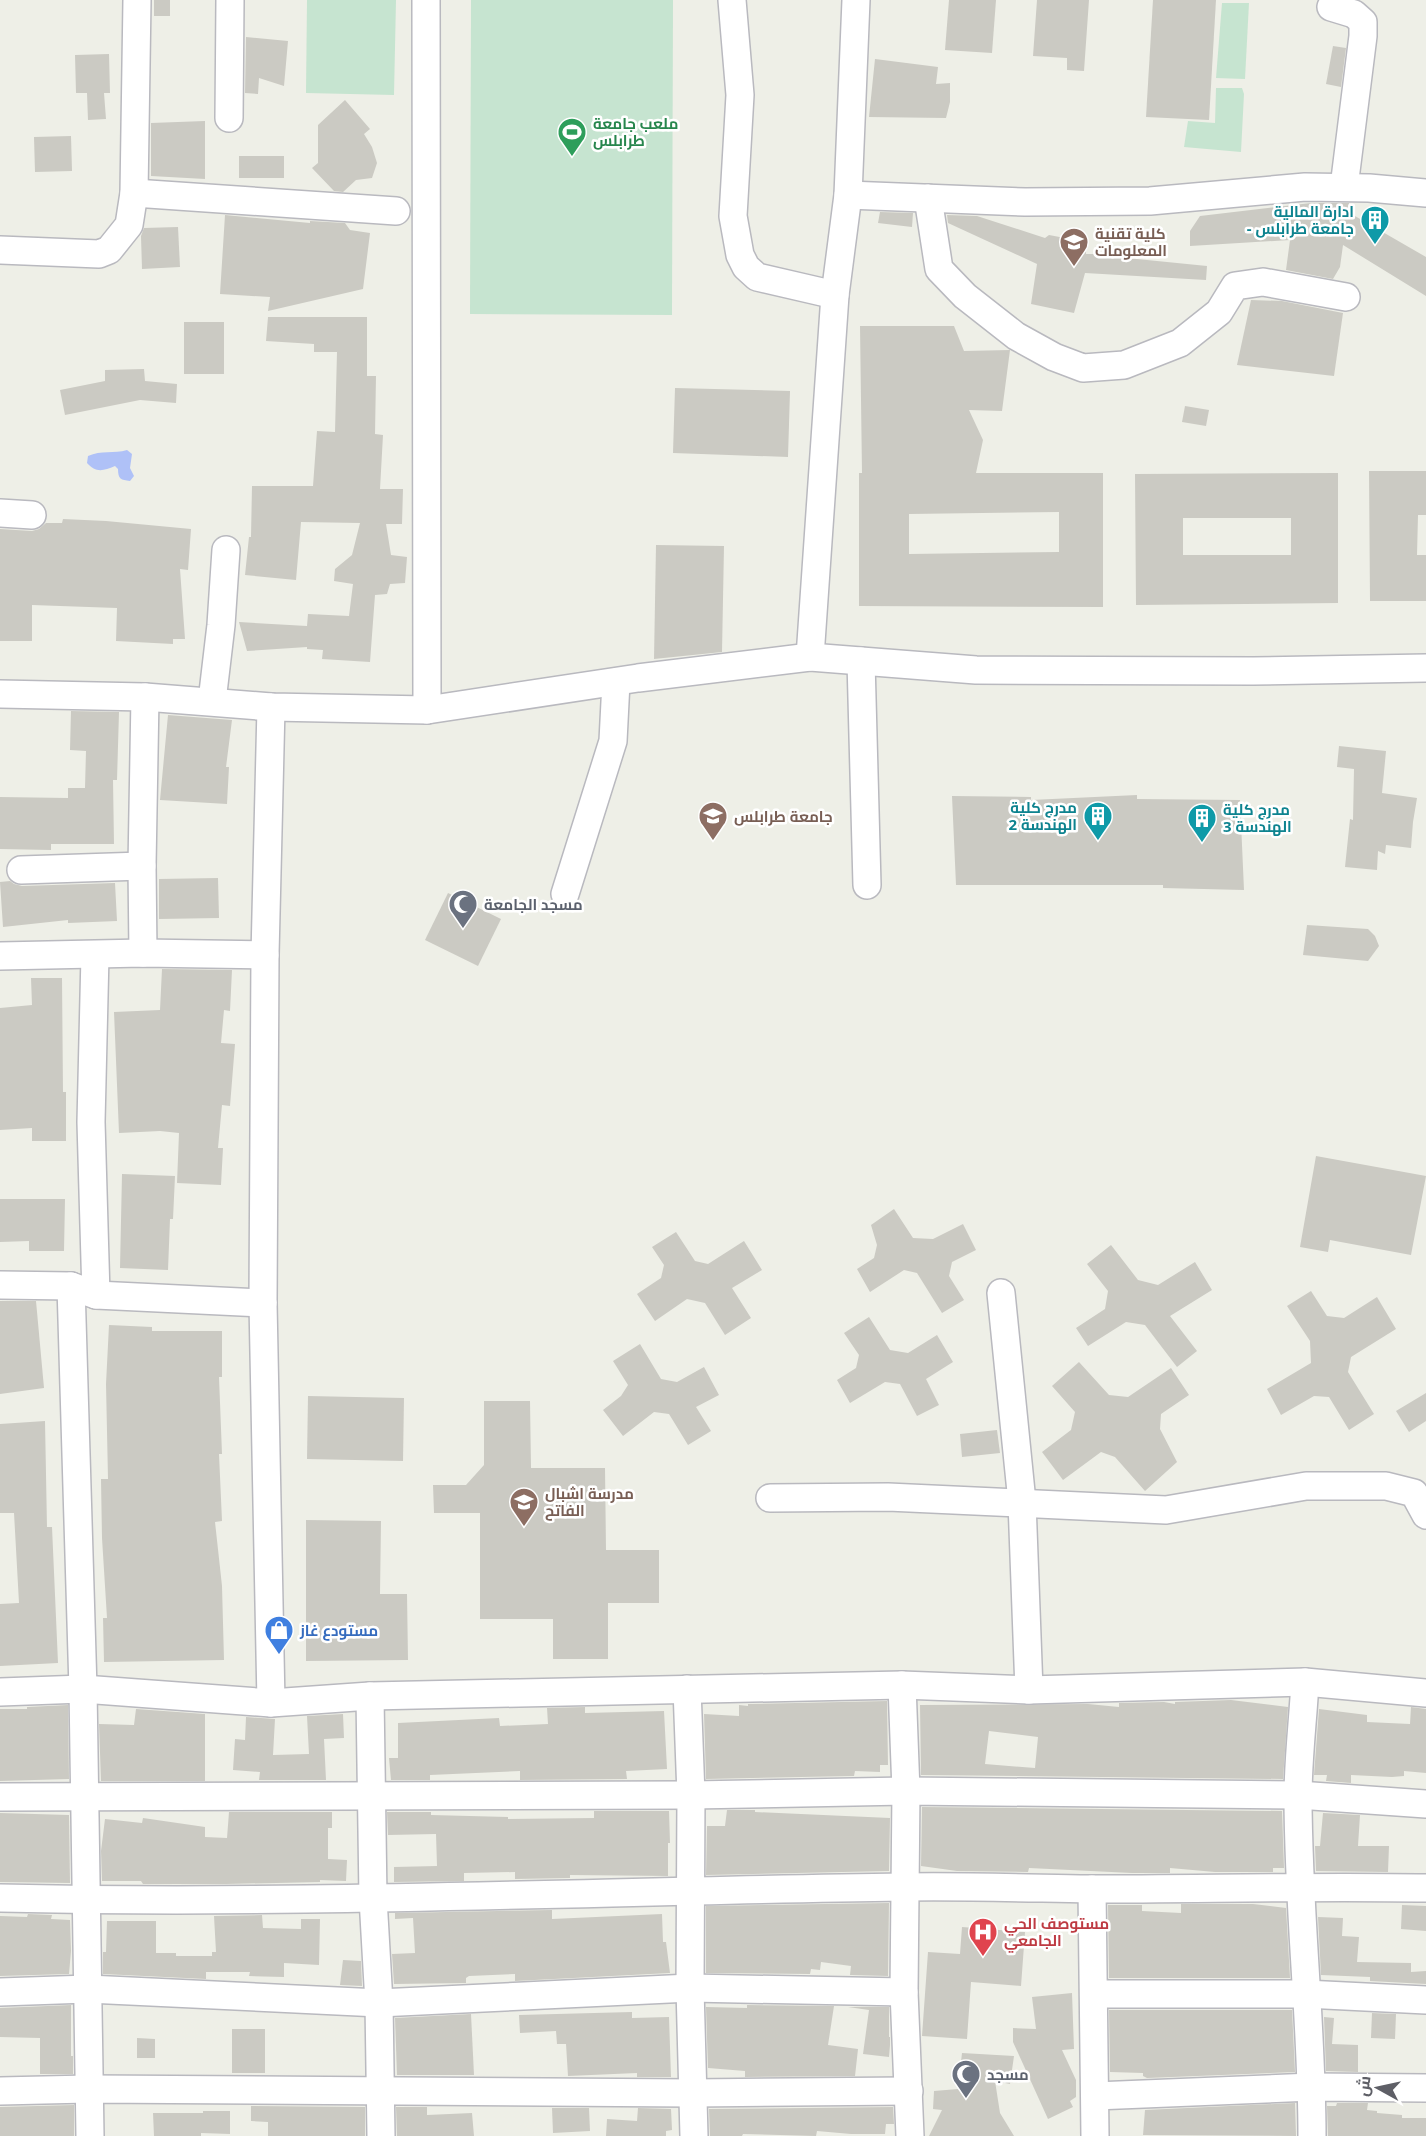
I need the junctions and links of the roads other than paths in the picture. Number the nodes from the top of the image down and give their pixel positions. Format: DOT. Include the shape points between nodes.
graph roads {
  1 [pos="137,0"];
  2 [pos="231,0"];
  3 [pos="426,0"];
  4 [pos="732,0"];
  5 [pos="856,0"];
  6 [pos="1331,7"];
  7 [pos="229,118"];
  8 [pos="1344,187"];
  9 [pos="134,193"];
  10 [pos="1426,193"];
  11 [pos="848,195"];
  12 [pos="928,198"];
  13 [pos="396,211"];
  14 [pos="0,250"];
  15 [pos="835,295"];
  16 [pos="1346,297"];
  17 [pos="0,513"];
  18 [pos="32,515"];
  19 [pos="226,550"];
  20 [pos="810,657"];
  21 [pos="861,661"];
  22 [pos="1426,668"];
  23 [pos="616,682"];
  24 [pos="0,694"];
  25 [pos="145,697"];
  26 [pos="212,701"];
  27 [pos="271,707"];
  28 [pos="427,710"];
  29 [pos="142,866"];
  30 [pos="21,870"];
  31 [pos="867,885"];
  32 [pos="565,894"];
  33 [pos="143,953"];
  34 [pos="95,955"];
  35 [pos="265,955"];
  36 [pos="0,956"];
  37 [pos="0,1285"];
  38 [pos="83,1290"];
  39 [pos="1001,1293"];
  40 [pos="262,1303"];
  41 [pos="770,1498"];
  42 [pos="1022,1502"];
  43 [pos="1426,1515"];
  44 [pos="1305,1682"];
  45 [pos="902,1685"];
  46 [pos="83,1689"];
  47 [pos="687,1689"];
  48 [pos="1029,1690"];
  49 [pos="0,1692"];
  50 [pos="1426,1693"];
  51 [pos="370,1696"];
  52 [pos="271,1703"];
  53 [pos="906,1791"];
  54 [pos="371,1795"];
  55 [pos="691,1795"];
  56 [pos="1298,1795"];
  57 [pos="0,1797"];
  58 [pos="84,1798"];
  59 [pos="1426,1804"];
  60 [pos="1300,1886"];
  61 [pos="904,1887"];
  62 [pos="1092,1888"];
  63 [pos="1426,1888"];
  64 [pos="689,1892"];
  65 [pos="0,1898"];
  66 [pos="373,1898"];
  67 [pos="86,1900"];
  68 [pos="690,1988"];
  69 [pos="88,1989"];
  70 [pos="0,1992"];
  71 [pos="904,1992"];
  72 [pos="1094,1994"];
  73 [pos="1305,1994"];
  74 [pos="1426,2000"];
  75 [pos="379,2003"];
  76 [pos="1312,2087"];
  77 [pos="1426,2088"];
  78 [pos="88,2089"];
  79 [pos="0,2091"];
  80 [pos="381,2091"];
  81 [pos="909,2091"];
  82 [pos="693,2093"];
  83 [pos="1095,2096"];
  84 [pos="90,2136"];
  85 [pos="381,2136"];
  86 [pos="694,2136"];
  87 [pos="910,2136"];
  88 [pos="1095,2136"];
  89 [pos="1312,2136"];
  1 -- 9 [label="street"];
  2 -- 7 [label="street"];
  3 -- 28 [label="street"];
  4 -- 15 [label="street" via="740,95 734,216 740,255 757,277"];
  5 -- 11 [label="street"];
  6 -- 8 [label="street" via="1354,14 1363,22"];
  8 -- 10 [label="street"];
  8 -- 12 [label="street" via="1150,201"];
  9 -- 13 [label="street"];
  9 -- 14 [label="street" via="129,225 110,250 99,254"];
  11 -- 12 [label="street"];
  11 -- 15 [label="street"];
  12 -- 16 [label="street" via="939,269 965,296 1016,336 1053,357 1083,368 1124,365 1180,343 1219,312 1234,286 1263,282"];
  15 -- 20 [label="street"];
  17 -- 18 [label="street"];
  19 -- 26 [label="street"];
  20 -- 21 [label="street"];
  20 -- 23 [label="street"];
  21 -- 22 [label="street" via="987,670 1252,672"];
  21 -- 31 [label="street"];
  23 -- 28 [label="street"];
  23 -- 32 [label="street" via="613,741"];
  24 -- 25 [label="street"];
  25 -- 26 [label="street"];
  25 -- 29 [label="street"];
  26 -- 27 [label="street"];
  27 -- 28 [label="street"];
  27 -- 35 [label="street"];
  29 -- 30 [label="street"];
  29 -- 33 [label="street"];
  33 -- 34 [label="street"];
  33 -- 35 [label="street"];
  34 -- 36 [label="street"];
  34 -- 38 [label="street"];
  35 -- 40 [label="street"];
  37 -- 38 [label="street"];
  38 -- 40 [label="street"];
  38 -- 46 [label="street"];
  39 -- 42 [label="street"];
  40 -- 52 [label="street"];
  41 -- 42 [label="street"];
  42 -- 43 [label="street" via="1166,1510 1306,1486 1386,1486 1414,1493"];
  42 -- 48 [label="street"];
  44 -- 48 [label="street"];
  44 -- 50 [label="street"];
  44 -- 56 [label="street"];
  45 -- 47 [label="street"];
  45 -- 48 [label="street"];
  45 -- 53 [label="street"];
  46 -- 49 [label="street"];
  46 -- 52 [label="street"];
  46 -- 58 [label="street"];
  47 -- 51 [label="street"];
  47 -- 55 [label="street"];
  51 -- 52 [label="street"];
  51 -- 54 [label="street"];
  53 -- 55 [label="street"];
  53 -- 56 [label="street"];
  53 -- 61 [label="street"];
  54 -- 55 [label="street"];
  54 -- 58 [label="street"];
  54 -- 66 [label="street"];
  55 -- 64 [label="street"];
  56 -- 59 [label="street"];
  56 -- 60 [label="street"];
  57 -- 58 [label="street"];
  58 -- 67 [label="street"];
  60 -- 62 [label="street"];
  60 -- 63 [label="street"];
  60 -- 73 [label="street"];
  61 -- 62 [label="street"];
  61 -- 64 [label="street"];
  61 -- 71 [label="street"];
  62 -- 72 [label="street"];
  64 -- 66 [label="street"];
  64 -- 68 [label="street"];
  65 -- 67 [label="street"];
  66 -- 67 [label="street"];
  66 -- 75 [label="street"];
  67 -- 69 [label="street"];
  68 -- 71 [label="street"];
  68 -- 75 [label="street"];
  68 -- 82 [label="street"];
  69 -- 70 [label="street"];
  69 -- 75 [label="street"];
  69 -- 78 [label="street"];
  71 -- 81 [label="street"];
  72 -- 73 [label="street"];
  72 -- 83 [label="street"];
  73 -- 74 [label="street"];
  73 -- 76 [label="street"];
  75 -- 80 [label="street"];
  76 -- 77 [label="street"];
  76 -- 83 [label="street"];
  76 -- 89 [label="street"];
  78 -- 79 [label="street"];
  78 -- 80 [label="street"];
  78 -- 84 [label="street"];
  80 -- 82 [label="street"];
  80 -- 85 [label="street"];
  81 -- 82 [label="street"];
  81 -- 87 [label="street"];
  82 -- 86 [label="street"];
  83 -- 88 [label="street"];
}
